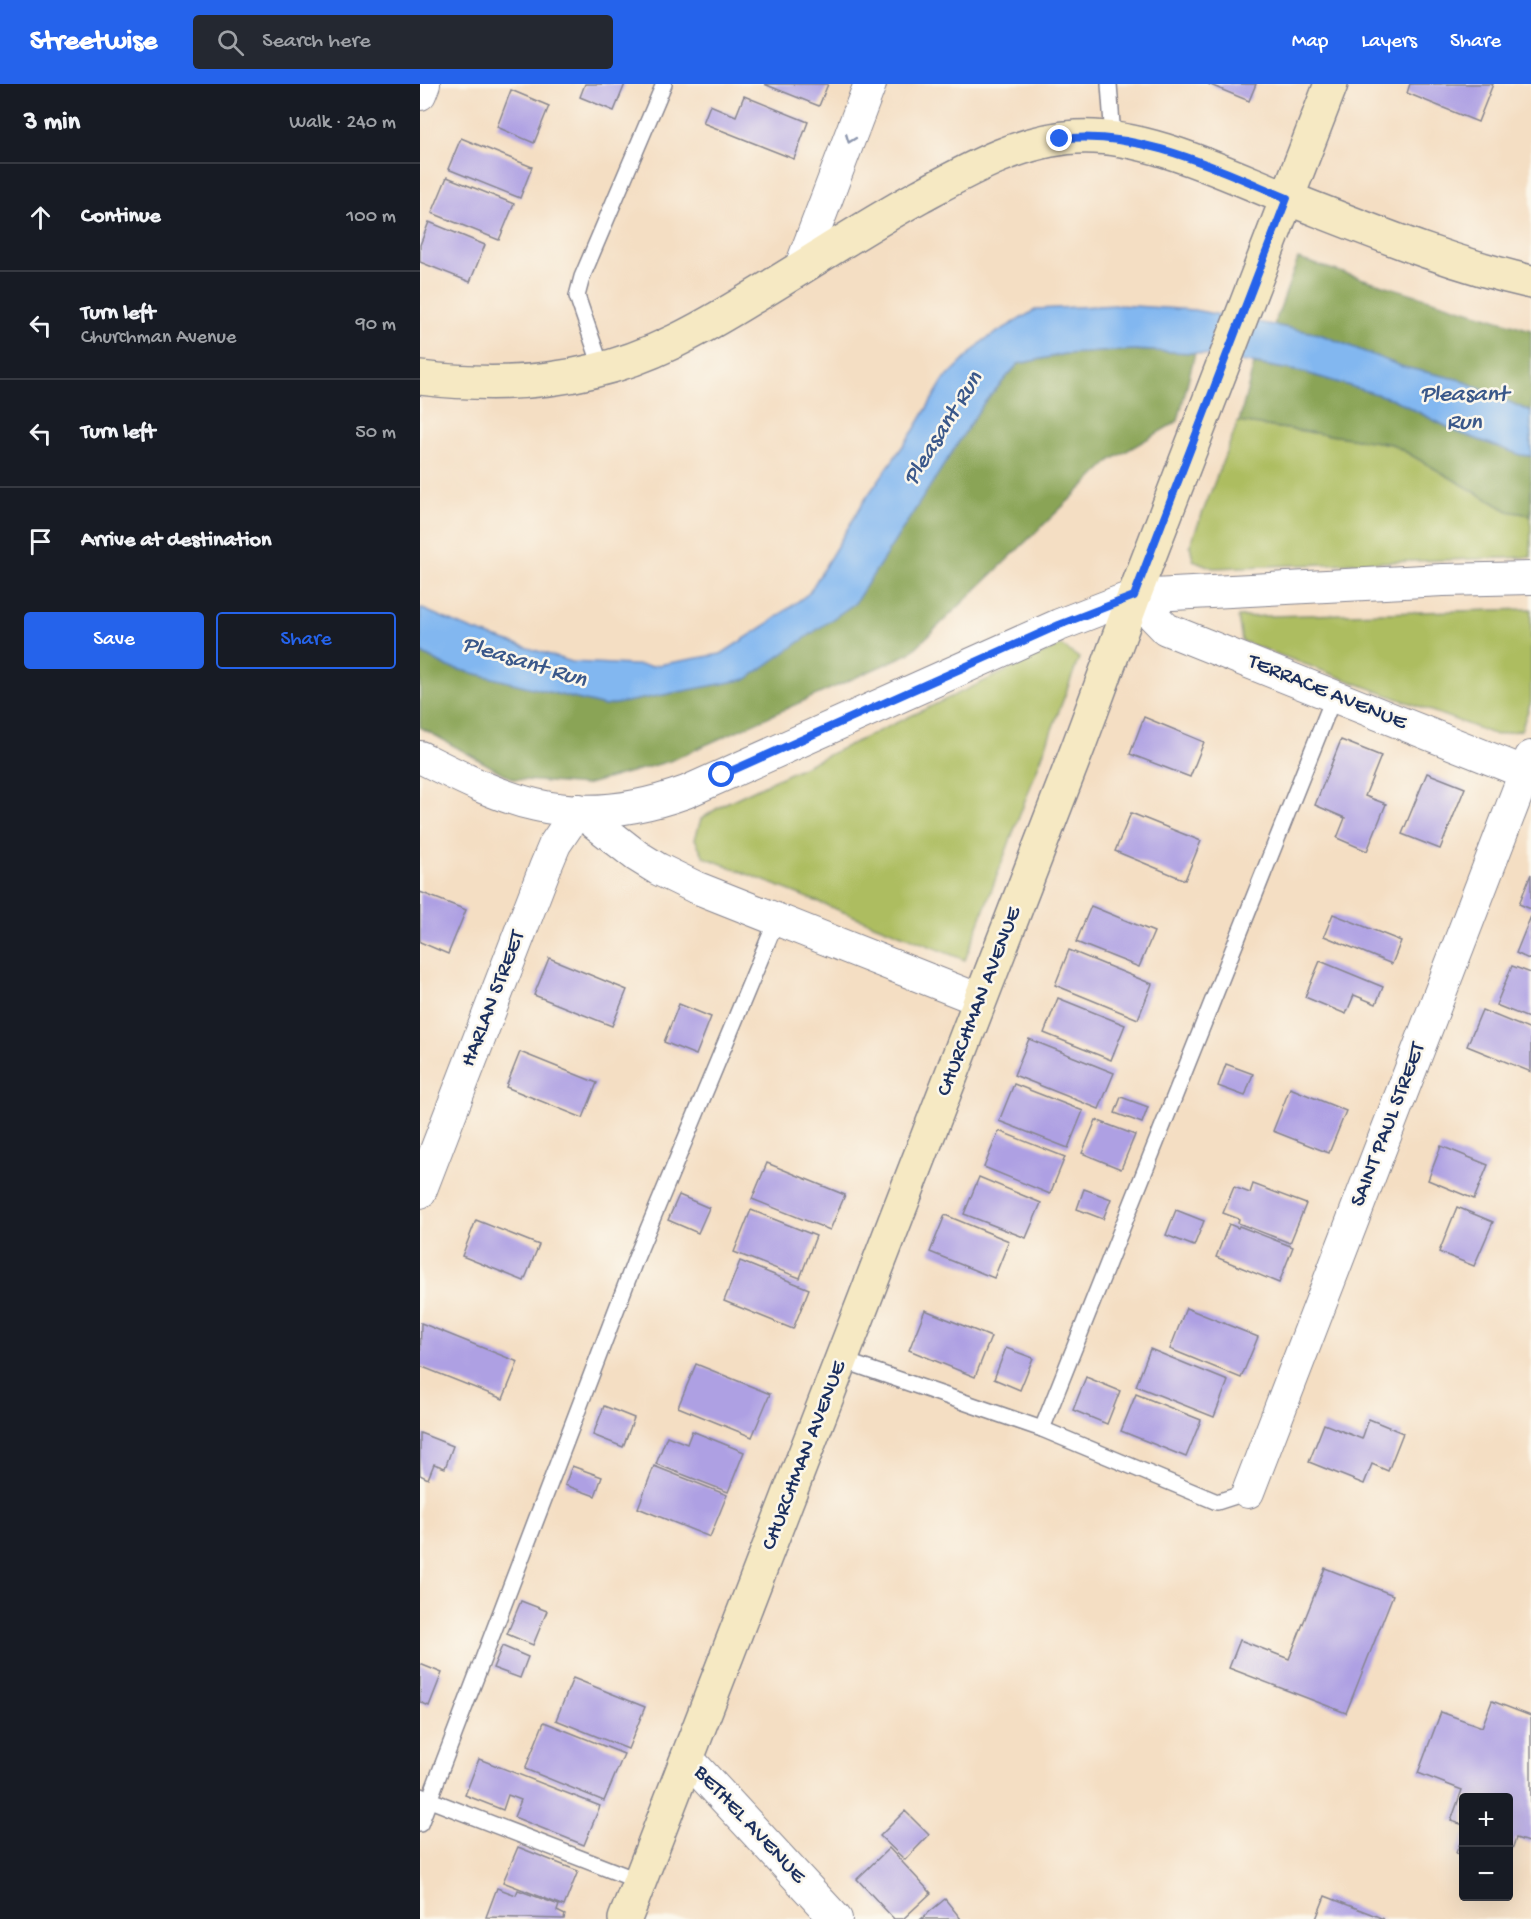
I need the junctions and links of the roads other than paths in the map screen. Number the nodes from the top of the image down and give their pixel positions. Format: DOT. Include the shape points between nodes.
graph roads {
  1 [pos="424,84"];
  2 [pos="664,84"];
  3 [pos="870,84"];
  4 [pos="1109,84"];
  5 [pos="1331,84"];
  6 [pos="420,94"];
  7 [pos="1113,138"];
  8 [pos="1287,198"];
  9 [pos="800,269"];
  10 [pos="1531,282"];
  11 [pos="602,369"];
  12 [pos="420,378"];
  13 [pos="1531,578"];
  14 [pos="1134,596"];
  15 [pos="1334,696"];
  16 [pos="420,757"];
  17 [pos="1529,768"];
  18 [pos="578,810"];
  19 [pos="777,920"];
  20 [pos="980,1000"];
  21 [pos="420,1192"];
  22 [pos="843,1360"];
  23 [pos="1042,1430"];
  24 [pos="1248,1492"];
  25 [pos="687,1758"];
  26 [pos="425,1798"];
  27 [pos="420,1824"];
  28 [pos="639,1881"];
  29 [pos="625,1919"];
  30 [pos="836,1919"];
  1 -- 6 [label="street"];
  2 -- 11 [label="lane" via="577,296"];
  3 -- 9 [label="street, one-way"];
  4 -- 7 [label="lane"];
  5 -- 8 [label="main road, CHURCHMAN AVENUE"];
  7 -- 8 [label="main road" via="1193,160"];
  7 -- 9 [label="main road" via="1076,137 1039,143 980,165 906,204"];
  8 -- 10 [label="main road" via="1420,249"];
  8 -- 14 [label="main road, CHURCHMAN AVENUE"];
  9 -- 11 [label="main road" via="711,323 650,352"];
  11 -- 12 [label="main road" via="527,382 470,383"];
  13 -- 14 [label="street"];
  14 -- 15 [label="street, TERRACE AVENUE" via="1166,629"];
  14 -- 18 [label="street" via="1059,625 663,801 608,810"];
  14 -- 20 [label="main road, CHURCHMAN AVENUE"];
  15 -- 17 [label="street, TERRACE AVENUE"];
  15 -- 23 [label="lane"];
  16 -- 18 [label="street" via="519,801"];
  17 -- 24 [label="street, SAINT PAUL STREET"];
  18 -- 19 [label="street" via="658,869"];
  18 -- 21 [label="street, HARLAN STREET" via="544,868"];
  19 -- 20 [label="street"];
  19 -- 26 [label="lane" via="636,1258"];
  20 -- 22 [label="main road, CHURCHMAN AVENUE"];
  22 -- 23 [label="lane"];
  22 -- 25 [label="main road, CHURCHMAN AVENUE"];
  23 -- 24 [label="lane" via="1217,1502"];
  25 -- 28 [label="main road, CHURCHMAN AVENUE"];
  25 -- 30 [label="street, BETHEL AVENUE"];
  26 -- 27 [label="lane"];
  26 -- 28 [label="lane"];
  28 -- 29 [label="main road, CHURCHMAN AVENUE"];
}
